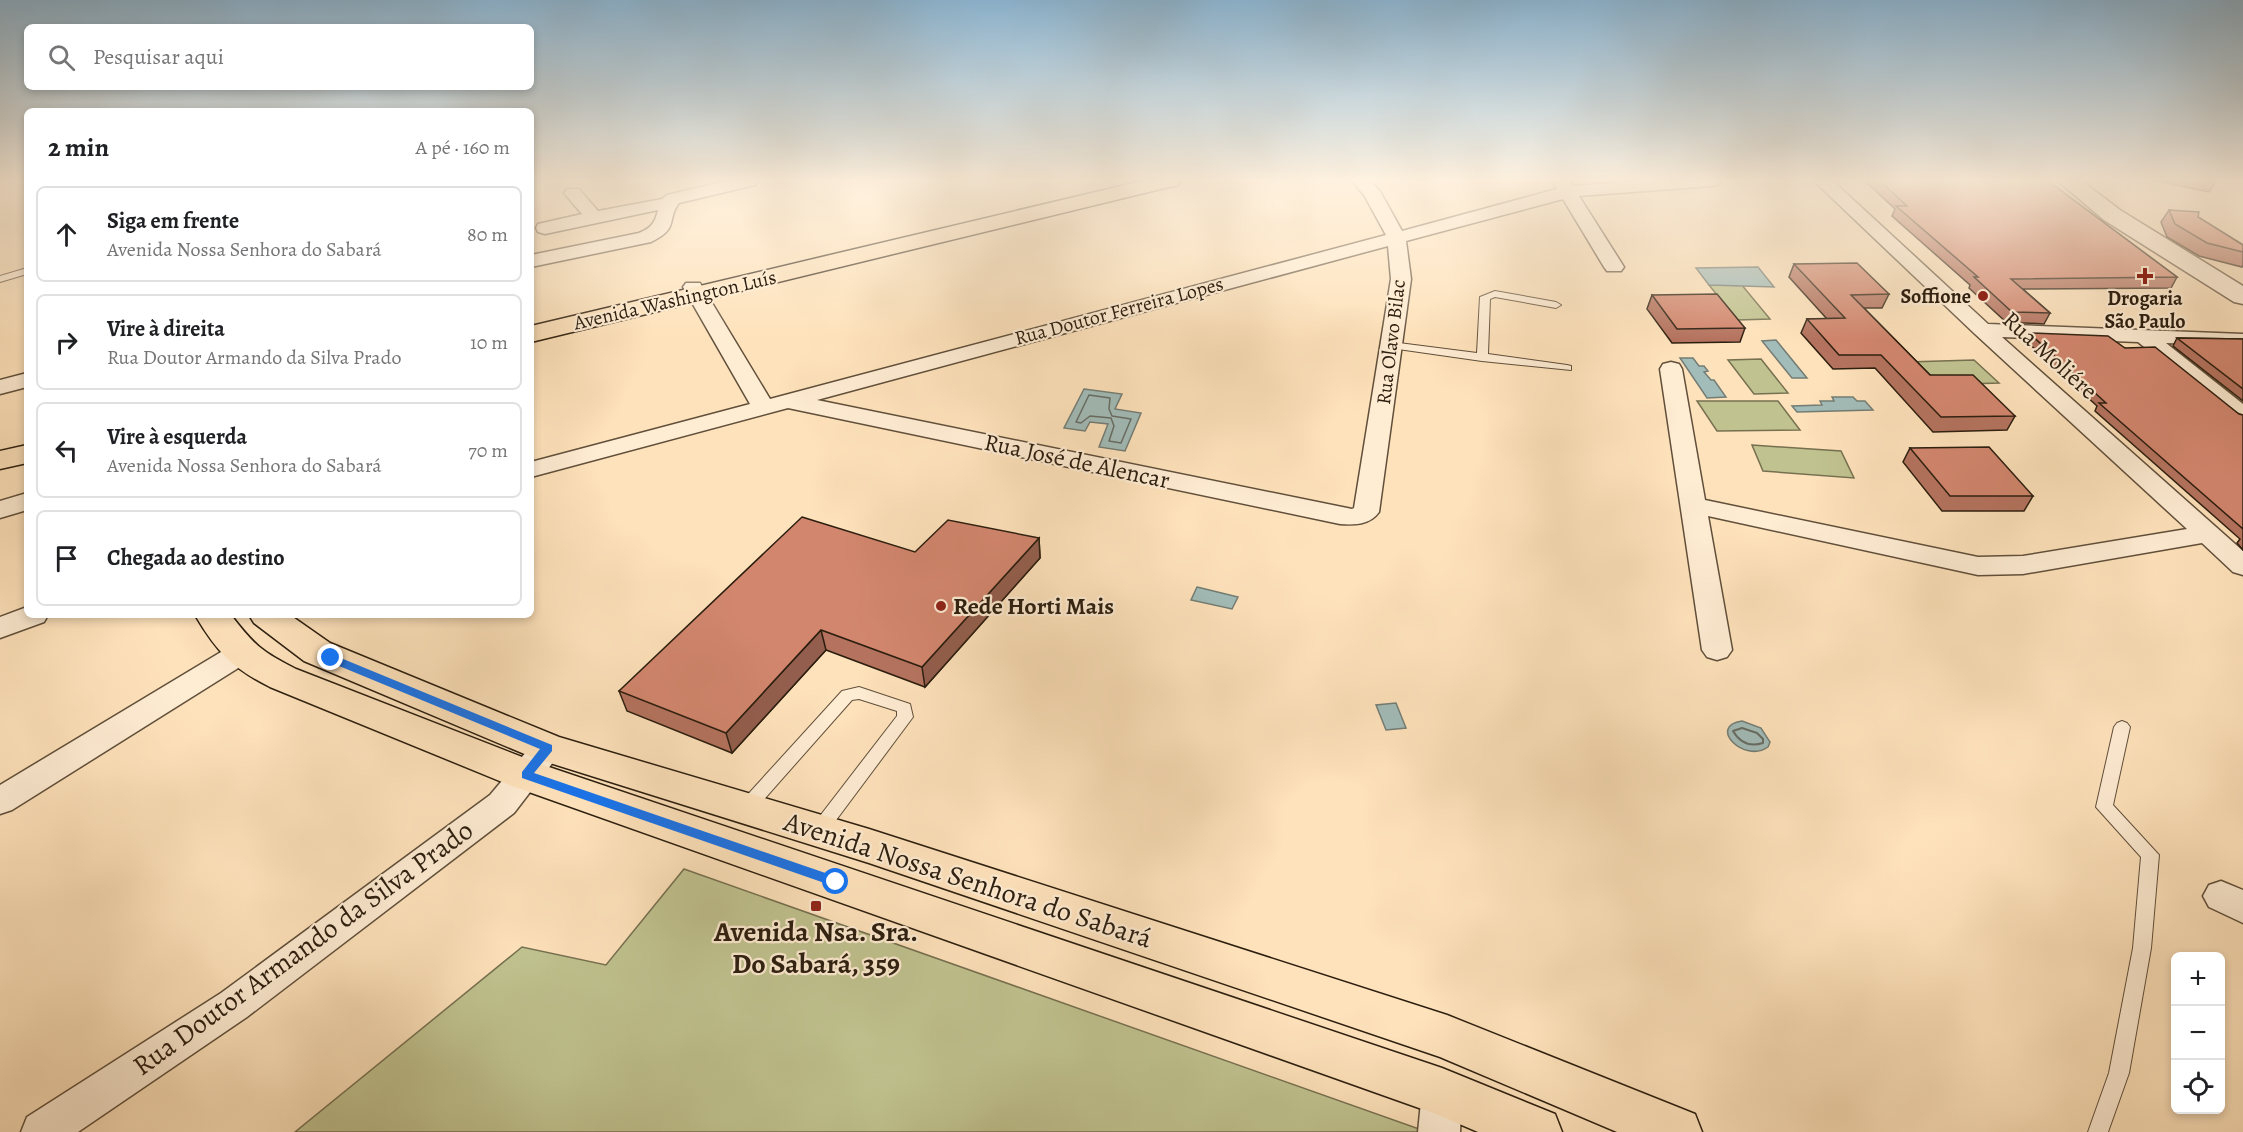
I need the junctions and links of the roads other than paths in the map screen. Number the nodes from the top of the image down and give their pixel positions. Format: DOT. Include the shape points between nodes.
graph roads {
  1 [pos="654,234"];
  2 [pos="924,234"];
  3 [pos="941,234"];
  4 [pos="1394,234"];
  5 [pos="1406,234"];
  6 [pos="1594,234"];
  7 [pos="1880,234"];
  8 [pos="2142,234"];
  9 [pos="1396,237"];
  10 [pos="534,260"];
  11 [pos="1614,267"];
  12 [pos="24,272"];
  13 [pos="0,279"];
  14 [pos="695,291"];
  15 [pos="2243,297"];
  16 [pos="1556,304"];
  17 [pos="534,323"];
  18 [pos="1983,330"];
  19 [pos="534,333"];
  20 [pos="2143,336"];
  21 [pos="2243,340"];
  22 [pos="1391,345"];
  23 [pos="1482,358"];
  24 [pos="1567,368"];
  25 [pos="1671,369"];
  26 [pos="24,381"];
  27 [pos="0,387"];
  28 [pos="787,401"];
  29 [pos="763,406"];
  30 [pos="2243,415"];
  31 [pos="24,440"];
  32 [pos="0,445"];
  33 [pos="24,455"];
  34 [pos="0,460"];
  35 [pos="534,469"];
  36 [pos="24,502"];
  37 [pos="1693,505"];
  38 [pos="0,510"];
  39 [pos="1366,512"];
  40 [pos="2208,534"];
  41 [pos="2243,566"];
  42 [pos="26,618"];
  43 [pos="214,618"];
  44 [pos="270,618"];
  45 [pos="0,628"];
  46 [pos="1717,650"];
  47 [pos="240,653"];
  48 [pos="2122,727"];
  49 [pos="537,761"];
  50 [pos="0,801"];
  51 [pos="746,808"];
  52 [pos="819,830"];
  53 [pos="1441,1112"];
  54 [pos="42,1132"];
  55 [pos="1537,1132"];
  56 [pos="1677,1132"];
  57 [pos="2098,1132"];
  1 -- 10 [label="street"];
  2 -- 14 [label="main road, Avenida Washington Luís"];
  3 -- 14 [label="main road, Avenida Washington Luís"];
  4 -- 9 [label="street, Rua Olavo Bilac"];
  5 -- 9 [label="street, Rua Doutor Ferreira Lopes"];
  6 -- 11 [label="street"];
  7 -- 18 [label="street, Rua Moliére"];
  8 -- 15 [label="street"];
  9 -- 22 [label="street, Rua Olavo Bilac" via="1401,279"];
  9 -- 28 [label="street, Rua Doutor Ferreira Lopes"];
  12 -- 13 [label="lane"];
  14 -- 17 [label="main road, Avenida Washington Luís"];
  14 -- 19 [label="main road, Avenida Washington Luís"];
  14 -- 29 [label="street"];
  16 -- 23 [label="lane" via="1495,294 1485,297"];
  18 -- 20 [label="street"];
  18 -- 40 [label="street, Rua Moliére"];
  20 -- 21 [label="street"];
  20 -- 30 [label="street"];
  22 -- 23 [label="lane"];
  22 -- 39 [label="street, Rua Olavo Bilac"];
  23 -- 24 [label="lane"];
  25 -- 37 [label="street"];
  26 -- 27 [label="street"];
  28 -- 29 [label="street, Rua Doutor Ferreira Lopes"];
  28 -- 39 [label="street, Rua José de Alencar" via="1340,516 1355,517"];
  29 -- 35 [label="street, Rua Doutor Ferreira Lopes"];
  31 -- 32 [label="main road"];
  33 -- 34 [label="main road"];
  36 -- 38 [label="street"];
  37 -- 40 [label="street" via="1978,566 2023,565"];
  37 -- 46 [label="street"];
  40 -- 41 [label="street, Rua Moliére"];
  42 -- 45 [label="street"];
  43 -- 47 [label="main road, Avenida Nossa Senhora do Sabará"];
  44 -- 49 [label="main road, Avenida Nossa Senhora do Sabará" via="317,652"];
  47 -- 49 [label="main road, Avenida Nossa Senhora do Sabará" via="283,678"];
  47 -- 50 [label="street"];
  48 -- 57 [label="lane" via="2104,807 2150,855 2142,948 2119,1073"];
  49 -- 51 [label="main road, Avenida Nossa Senhora do Sabará"];
  49 -- 53 [label="main road, Avenida Nossa Senhora do Sabará"];
  49 -- 54 [label="street, Rua Doutor Armando da Silva Prado" via="502,804 234,1005"];
  51 -- 52 [label="main road, Avenida Nossa Senhora do Sabará"];
  51 -- 52 [label="lane" via="847,695 859,693 905,708 905,717"];
  52 -- 56 [label="main road, Avenida Nossa Senhora do Sabará" via="1447,1036"];
  53 -- 55 [label="main road, Avenida Nossa Senhora do Sabará"];
}
